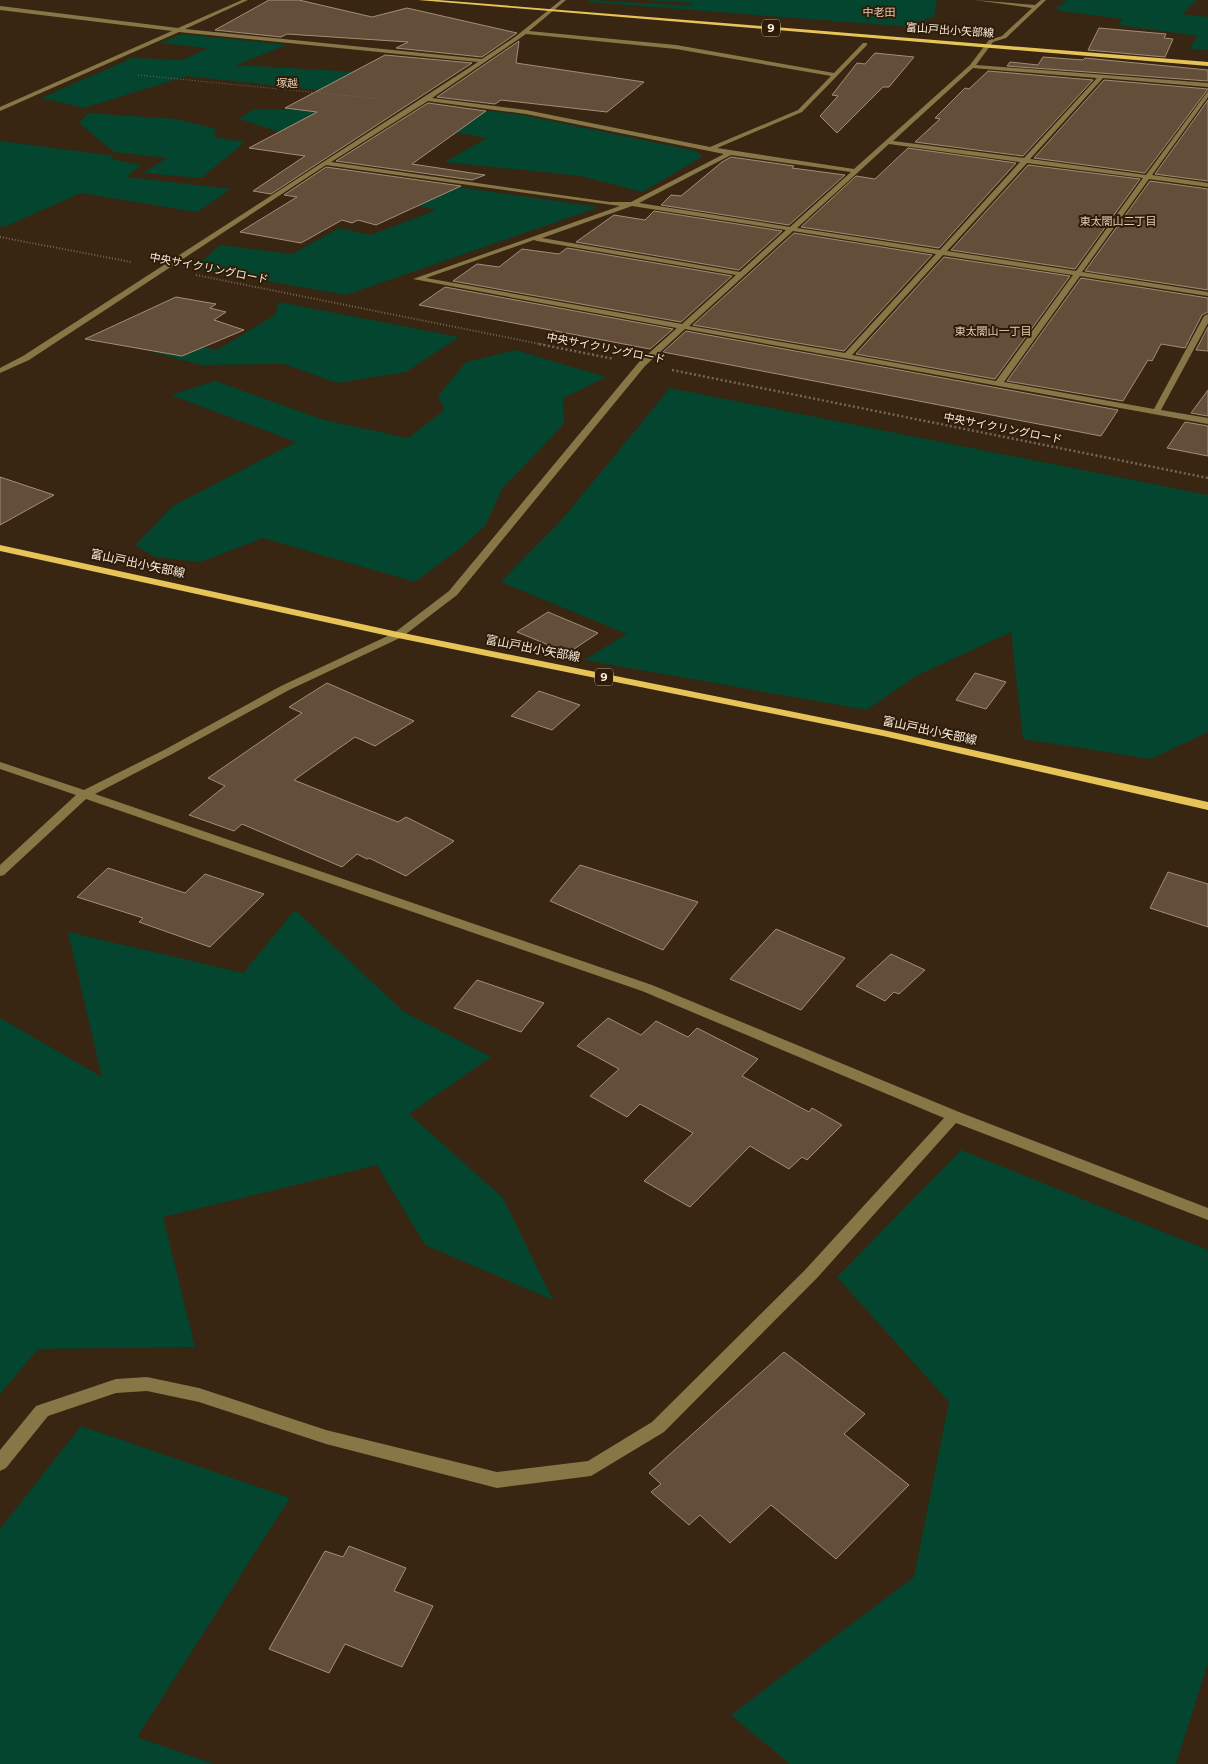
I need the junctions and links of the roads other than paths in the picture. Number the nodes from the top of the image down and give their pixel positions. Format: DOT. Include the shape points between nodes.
graph roads {
  1 [pos="246,0"];
  2 [pos="420,0"];
  3 [pos="489,0"];
  4 [pos="564,0"];
  5 [pos="976,0"];
  6 [pos="1044,0"];
  7 [pos="1036,7"];
  8 [pos="0,8"];
  9 [pos="555,8"];
  10 [pos="179,30"];
  11 [pos="525,32"];
  12 [pos="990,43"];
  13 [pos="866,44"];
  14 [pos="1208,58"];
  15 [pos="482,62"];
  16 [pos="1208,64"];
  17 [pos="972,66"];
  18 [pos="835,75"];
  19 [pos="1102,76"];
  20 [pos="1208,85"];
  21 [pos="1208,93"];
  22 [pos="427,99"];
  23 [pos="0,109"];
  24 [pos="888,142"];
  25 [pos="708,150"];
  26 [pos="730,153"];
  27 [pos="1025,160"];
  28 [pos="325,163"];
  29 [pos="856,171"];
  30 [pos="1147,177"];
  31 [pos="1208,185"];
  32 [pos="632,204"];
  33 [pos="792,229"];
  34 [pos="535,238"];
  35 [pos="941,252"];
  36 [pos="741,274"];
  37 [pos="1077,274"];
  38 [pos="1208,294"];
  39 [pos="1208,316"];
  40 [pos="683,327"];
  41 [pos="847,356"];
  42 [pos="0,362"];
  43 [pos="13,364"];
  44 [pos="0,371"];
  45 [pos="998,384"];
  46 [pos="1156,412"];
  47 [pos="1208,422"];
  48 [pos="0,548"];
  49 [pos="398,635"];
  50 [pos="0,765"];
  51 [pos="83,795"];
  52 [pos="1208,806"];
  53 [pos="0,872"];
  54 [pos="954,1116"];
  55 [pos="1208,1214"];
  56 [pos="0,1463"];
  1 -- 10 [label="street"];
  2 -- 9 [label="main road, 富山戸出小矢部線 / 9"];
  3 -- 9 [label="main road, 富山戸出小矢部線 / 9"];
  4 -- 9 [label="street"];
  5 -- 7 [label="street"];
  6 -- 7 [label="street"];
  7 -- 12 [label="street" via="1004,37"];
  8 -- 10 [label="street"];
  9 -- 11 [label="street"];
  9 -- 12 [label="main road, 富山戸出小矢部線 / 9"];
  10 -- 15 [label="street"];
  10 -- 23 [label="street"];
  11 -- 15 [label="street"];
  11 -- 18 [label="street" via="676,47"];
  12 -- 14 [label="main road, 富山戸出小矢部線 / 9"];
  12 -- 16 [label="main road, 富山戸出小矢部線 / 9"];
  12 -- 17 [label="street"];
  13 -- 18 [label="street"];
  15 -- 22 [label="street"];
  17 -- 19 [label="street"];
  17 -- 24 [label="street"];
  18 -- 25 [label="street" via="800,111"];
  19 -- 20 [label="street"];
  19 -- 27 [label="street"];
  21 -- 30 [label="street"];
  22 -- 25 [label="street" via="526,112"];
  22 -- 28 [label="street"];
  24 -- 27 [label="street"];
  24 -- 29 [label="street"];
  25 -- 26 [label="street"];
  26 -- 29 [label="street"];
  26 -- 32 [label="street"];
  27 -- 30 [label="street"];
  27 -- 35 [label="street"];
  28 -- 32 [label="street" via="610,204"];
  28 -- 43 [label="street"];
  29 -- 33 [label="street"];
  30 -- 31 [label="street"];
  30 -- 37 [label="street"];
  32 -- 33 [label="street"];
  32 -- 34 [label="street"];
  33 -- 35 [label="street"];
  33 -- 36 [label="street"];
  34 -- 36 [label="street"];
  34 -- 40 [label="street" via="417,278"];
  35 -- 37 [label="street"];
  35 -- 41 [label="street"];
  36 -- 40 [label="street"];
  37 -- 38 [label="street"];
  37 -- 45 [label="street"];
  39 -- 46 [label="street"];
  40 -- 41 [label="street"];
  40 -- 49 [label="street" via="642,364 453,593"];
  41 -- 45 [label="street"];
  42 -- 43 [label="street"];
  43 -- 44 [label="street"];
  45 -- 46 [label="street"];
  46 -- 47 [label="street"];
  48 -- 49 [label="main road, 富山戸出小矢部線 / 9"];
  49 -- 51 [label="street" via="284,688"];
  49 -- 52 [label="main road, 富山戸出小矢部線 / 9" via="883,734"];
  50 -- 51 [label="street"];
  51 -- 53 [label="street"];
  51 -- 54 [label="street" via="647,988"];
  54 -- 55 [label="street"];
  54 -- 56 [label="street" via="811,1274 658,1427 592,1468 497,1480 326,1437 199,1395 147,1384 116,1386 42,1411"];
}
